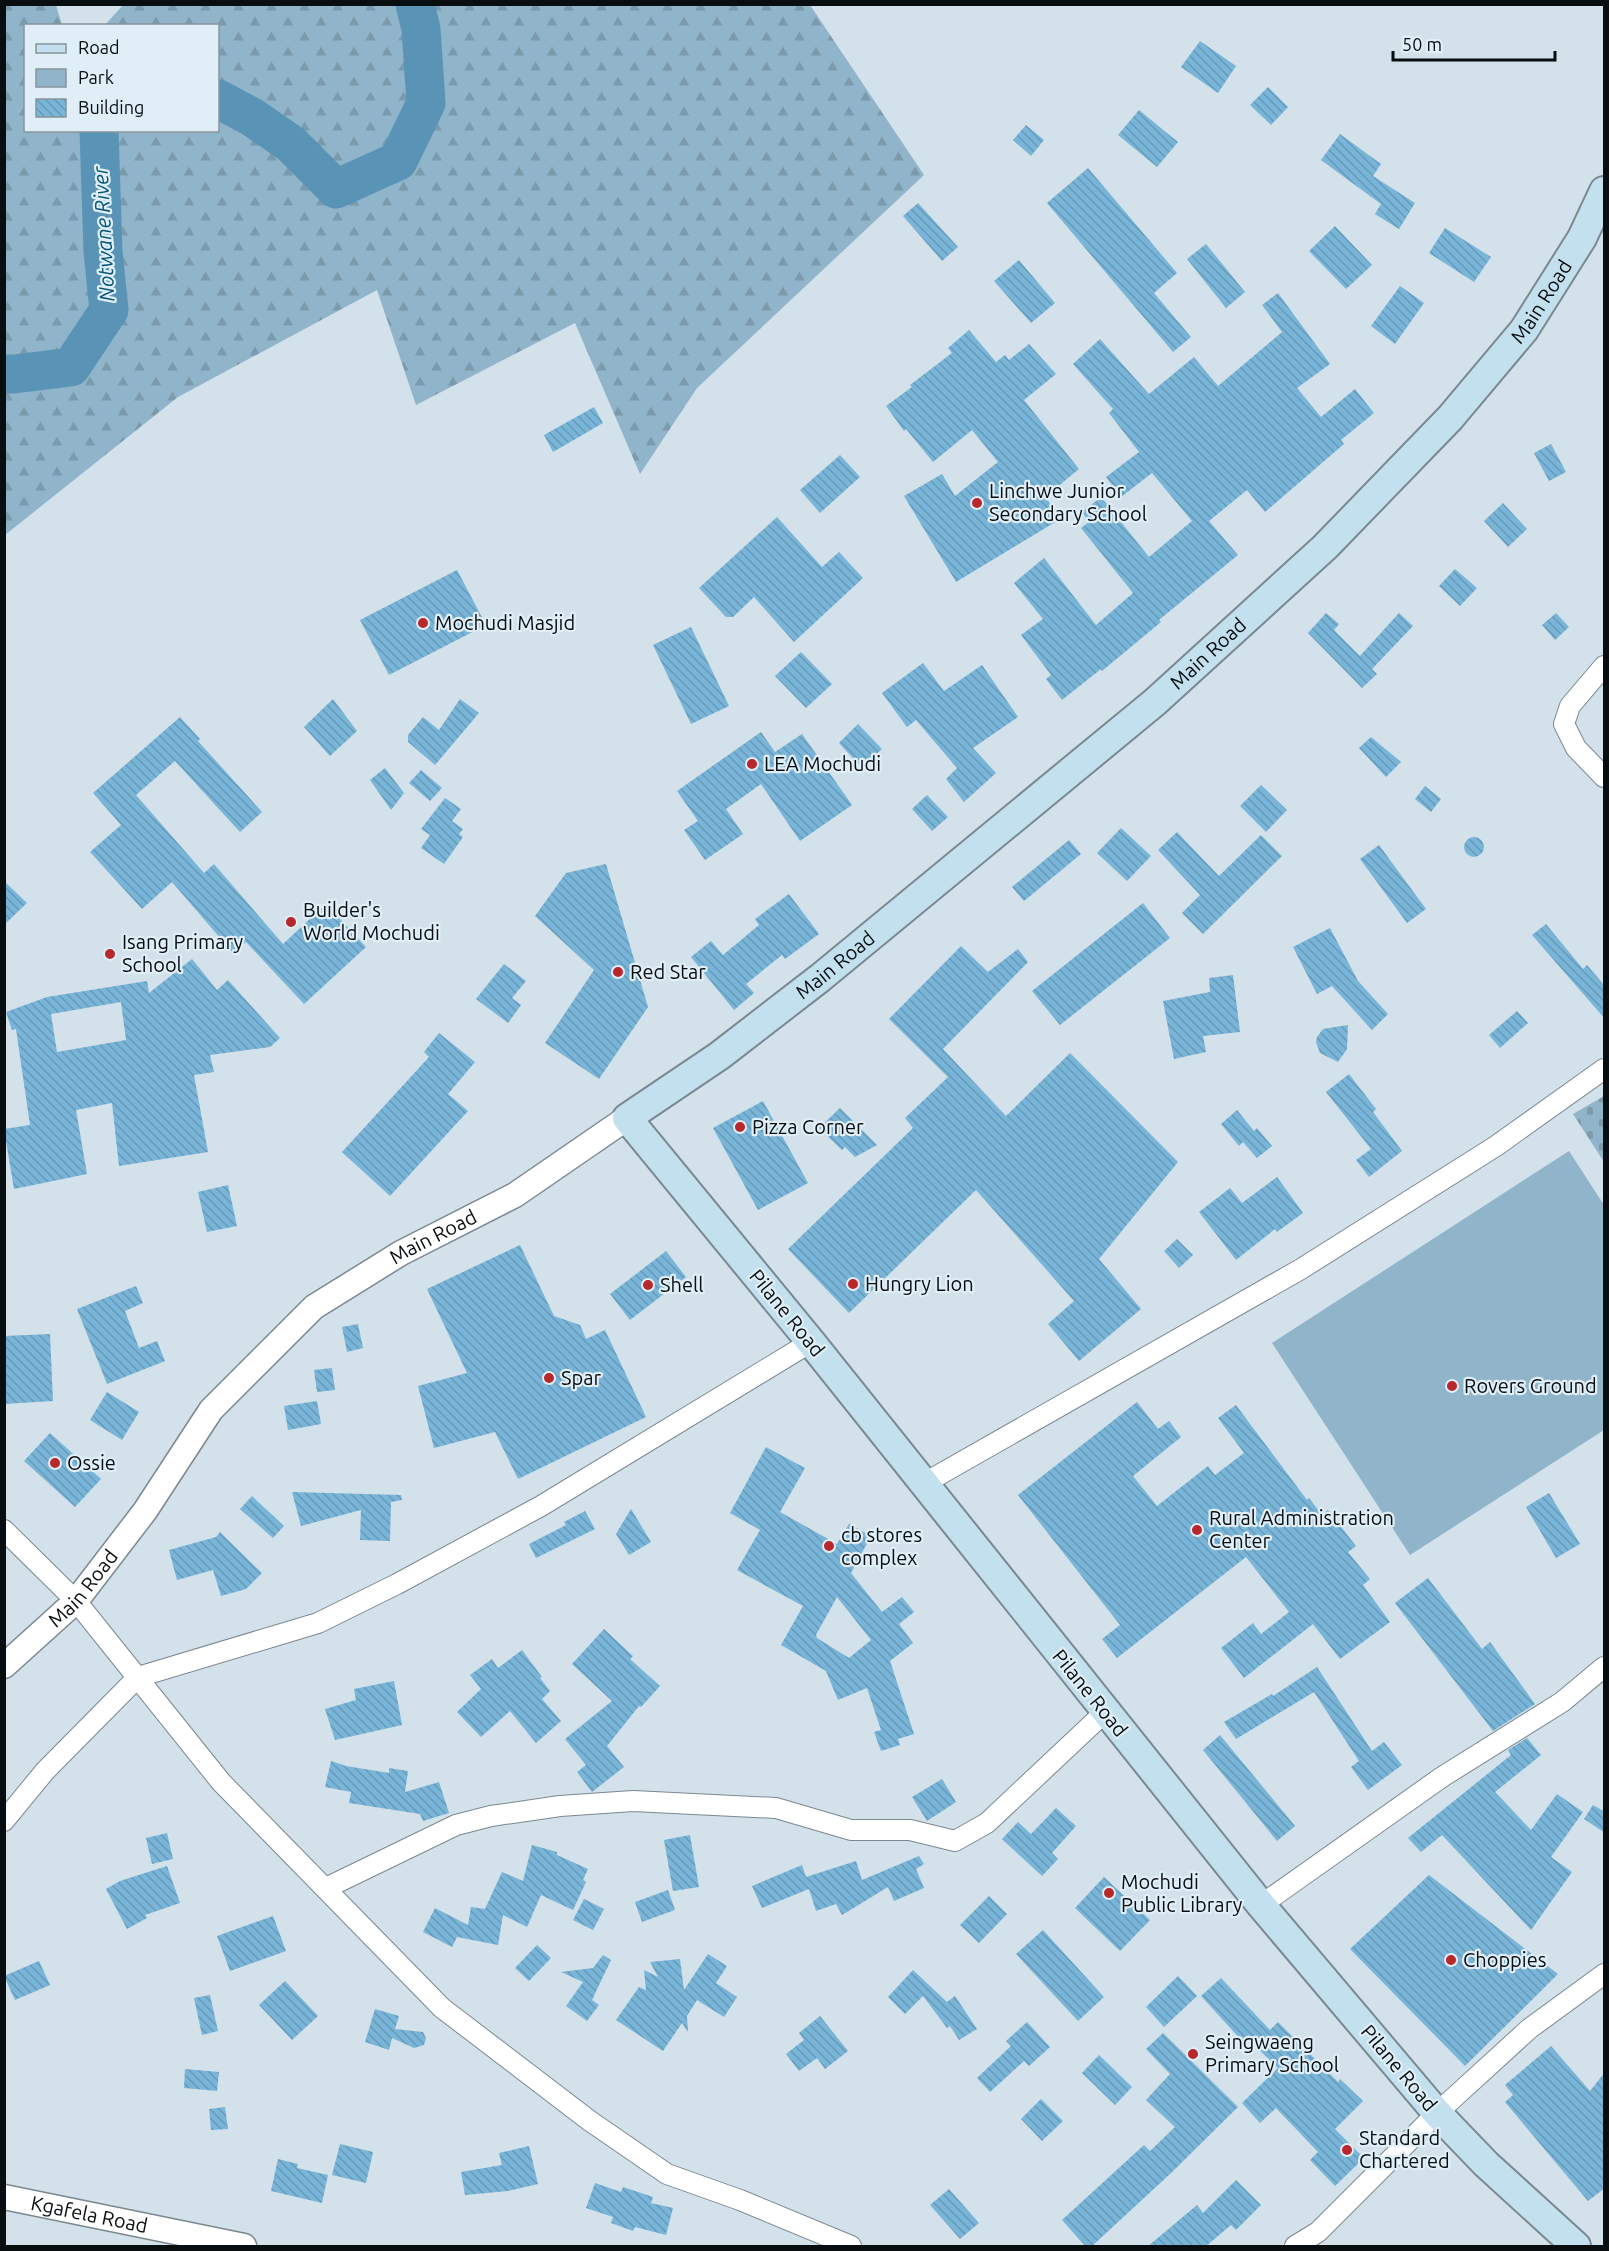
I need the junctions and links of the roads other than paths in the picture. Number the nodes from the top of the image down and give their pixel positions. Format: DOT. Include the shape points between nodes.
graph roads {
  1 [pos="1605,191"];
  2 [pos="1605,666"];
  3 [pos="1605,777"];
  4 [pos="1605,1069"];
  5 [pos="627,1118"];
  6 [pos="811,1342"];
  7 [pos="923,1484"];
  8 [pos="4,1530"];
  9 [pos="76,1601"];
  10 [pos="4,1666"];
  11 [pos="1605,1667"];
  12 [pos="138,1677"];
  13 [pos="1105,1712"];
  14 [pos="4,1821"];
  15 [pos="326,1888"];
  16 [pos="1261,1905"];
  17 [pos="1605,1974"];
  18 [pos="1437,2113"];
  19 [pos="4,2198"];
  20 [pos="244,2247"];
  21 [pos="851,2247"];
  22 [pos="1295,2247"];
  23 [pos="1576,2247"];
  1 -- 5 [label="main road, Main Road" via="1582,238 1524,330 1450,418 1325,547 1155,702 820,978 718,1056"];
  2 -- 3 [label="street" via="1570,706 1564,724 1576,748"];
  4 -- 7 [label="street" via="1496,1146 1301,1269"];
  5 -- 6 [label="main road, Pilane Road"];
  5 -- 9 [label="street, Main Road" via="515,1195 402,1253 314,1307 211,1410 145,1511"];
  6 -- 7 [label="main road, Pilane Road"];
  6 -- 12 [label="street" via="541,1506 358,1604 318,1623"];
  7 -- 13 [label="main road, Pilane Road"];
  8 -- 9 [label="street"];
  9 -- 10 [label="street, Main Road"];
  9 -- 12 [label="street"];
  11 -- 16 [label="street" via="1562,1702 1442,1777"];
  12 -- 14 [label="street" via="45,1772"];
  12 -- 15 [label="street" via="221,1782"];
  13 -- 15 [label="street" via="987,1823 955,1841 910,1830 851,1830 776,1808 633,1801 560,1806 456,1825"];
  13 -- 16 [label="main road, Pilane Road"];
  15 -- 21 [label="street" via="442,2008 590,2121 667,2174"];
  16 -- 18 [label="main road, Pilane Road"];
  17 -- 18 [label="street" via="1529,2029"];
  18 -- 22 [label="street" via="1318,2232"];
  18 -- 23 [label="main road, Pilane Road"];
  19 -- 20 [label="street, Kgafela Road"];
}
